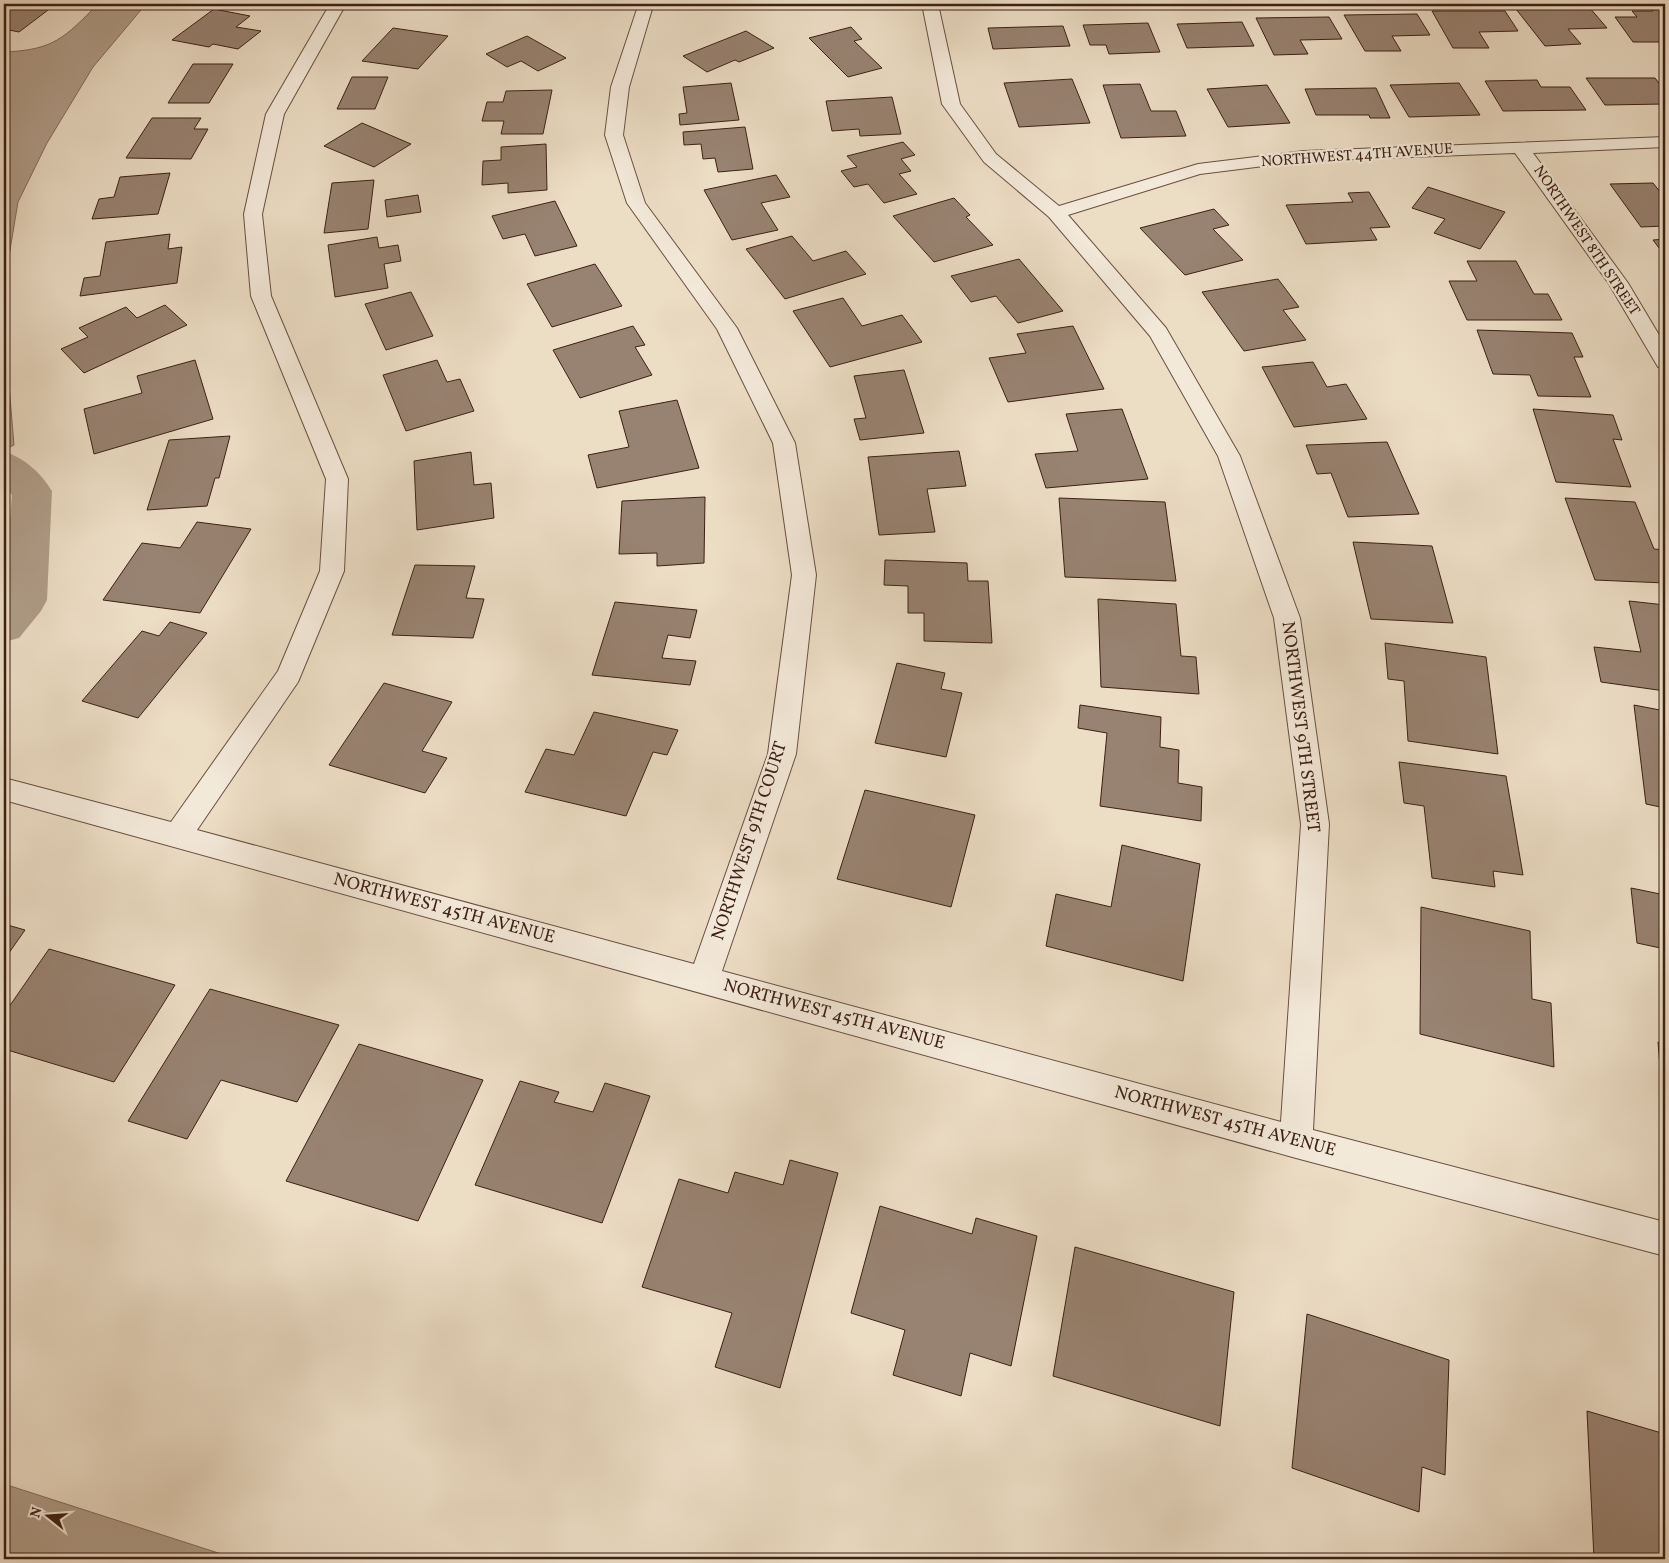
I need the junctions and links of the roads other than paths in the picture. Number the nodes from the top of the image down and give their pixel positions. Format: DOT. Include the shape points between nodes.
graph roads {
  1 [pos="338,4"];
  2 [pos="517,4"];
  3 [pos="645,4"];
  4 [pos="689,4"];
  5 [pos="930,4"];
  6 [pos="1665,142"];
  7 [pos="1520,147"];
  8 [pos="1056,213"];
  9 [pos="1665,362"];
  10 [pos="4,789"];
  11 [pos="177,836"];
  12 [pos="704,979"];
  13 [pos="1296,1142"];
  14 [pos="1665,1239"];
  1 -- 11 [label="street" via="275,114 253,214 262,296 337,480 332,571 289,676"];
  2 -- 3 [label="street"];
  3 -- 4 [label="street"];
  3 -- 12 [label="street, NORTHWEST 9TH COURT" via="620,87 614,135 636,202 727,328 784,443 804,575 782,754"];
  5 -- 8 [label="street, NORTHWEST 9TH STREET" via="951,104 990,158"];
  6 -- 7 [label="street, NORTHWEST 44TH AVENUE"];
  7 -- 8 [label="street, NORTHWEST 44TH AVENUE" via="1304,156 1198,169"];
  7 -- 9 [label="street, NORTHWEST 8TH STREET" via="1618,283"];
  8 -- 13 [label="street, NORTHWEST 9TH STREET" via="1164,342 1229,456 1287,618 1315,824"];
  10 -- 11 [label="street, NORTHWEST 45TH AVENUE"];
  11 -- 12 [label="street, NORTHWEST 45TH AVENUE"];
  12 -- 13 [label="street, NORTHWEST 45TH AVENUE"];
  13 -- 14 [label="street, NORTHWEST 45TH AVENUE"];
}
